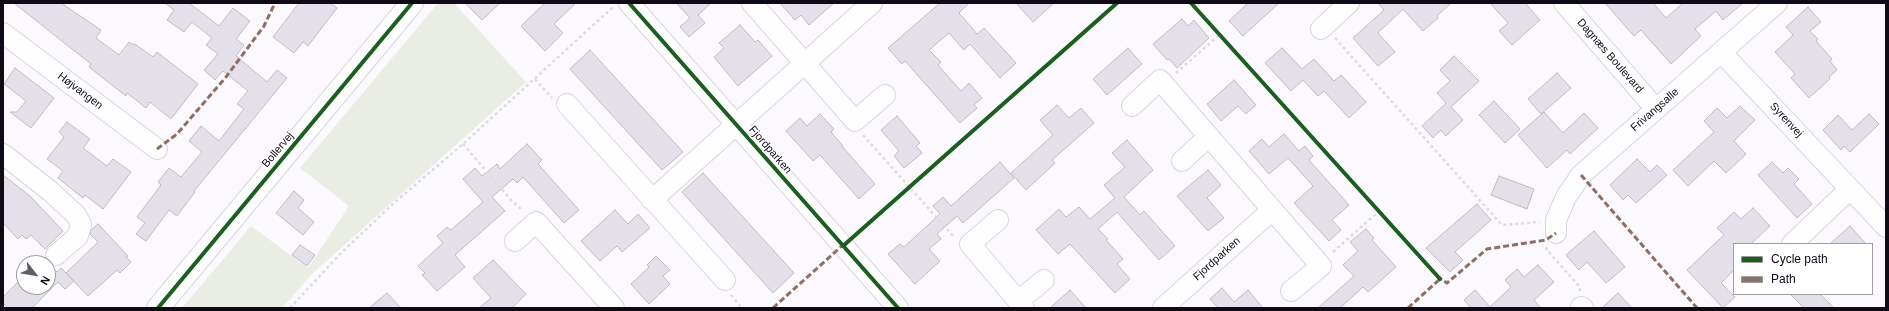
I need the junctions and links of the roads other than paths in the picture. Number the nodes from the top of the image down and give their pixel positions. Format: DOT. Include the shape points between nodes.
graph roads {
  1 [pos="412,3"];
  2 [pos="629,3"];
  3 [pos="752,3"];
  4 [pos="872,3"];
  5 [pos="1349,3"];
  6 [pos="1564,3"];
  7 [pos="1777,3"];
  8 [pos="1321,29"];
  9 [pos="3,33"];
  10 [pos="1722,52"];
  11 [pos="805,63"];
  12 [pos="885,95"];
  13 [pos="567,104"];
  14 [pos="1132,106"];
  15 [pos="1656,108"];
  16 [pos="736,124"];
  17 [pos="1208,136"];
  18 [pos="157,149"];
  19 [pos="3,154"];
  20 [pos="1182,161"];
  21 [pos="1850,189"];
  22 [pos="652,200"];
  23 [pos="1272,210"];
  24 [pos="998,220"];
  25 [pos="1886,227"];
  26 [pos="1553,231"];
  27 [pos="514,241"];
  28 [pos="1793,243"];
  29 [pos="56,255"];
  30 [pos="725,280"];
  31 [pos="1044,280"];
  32 [pos="1291,291"];
  33 [pos="1021,305"];
  34 [pos="158,308"];
  35 [pos="614,308"];
  36 [pos="898,308"];
  37 [pos="1163,308"];
  1 -- 34 [label="main road, Bollervej"];
  2 -- 16 [label="street, Fjordparken"];
  3 -- 11 [label="street"];
  4 -- 11 [label="street, Fjordparken"];
  5 -- 8 [label="street"];
  6 -- 15 [label="street, Dagnæs Boulevard"];
  7 -- 10 [label="street, Frivangsalle"];
  9 -- 18 [label="street, Højvangen"];
  10 -- 15 [label="street, Frivangsalle"];
  10 -- 21 [label="street, Syrenvej"];
  11 -- 12 [label="street" via="855,121"];
  11 -- 16 [label="street, Fjordparken"];
  13 -- 22 [label="street"];
  14 -- 17 [label="street" via="1160,80"];
  15 -- 26 [label="street, Frivangsalle" via="1581,175 1566,197"];
  16 -- 22 [label="street, Fjordparken"];
  16 -- 36 [label="street, Fjordparken"];
  17 -- 20 [label="street"];
  17 -- 23 [label="street"];
  19 -- 29 [label="street" via="50,191 76,215 81,224 78,236"];
  21 -- 25 [label="street, Syrenvej"];
  21 -- 28 [label="street"];
  22 -- 30 [label="street"];
  23 -- 32 [label="street" via="1322,266"];
  23 -- 37 [label="street, Fjordparken"];
  24 -- 33 [label="street" via="970,244"];
  27 -- 35 [label="street" via="536,222"];
  31 -- 33 [label="street"];
}
